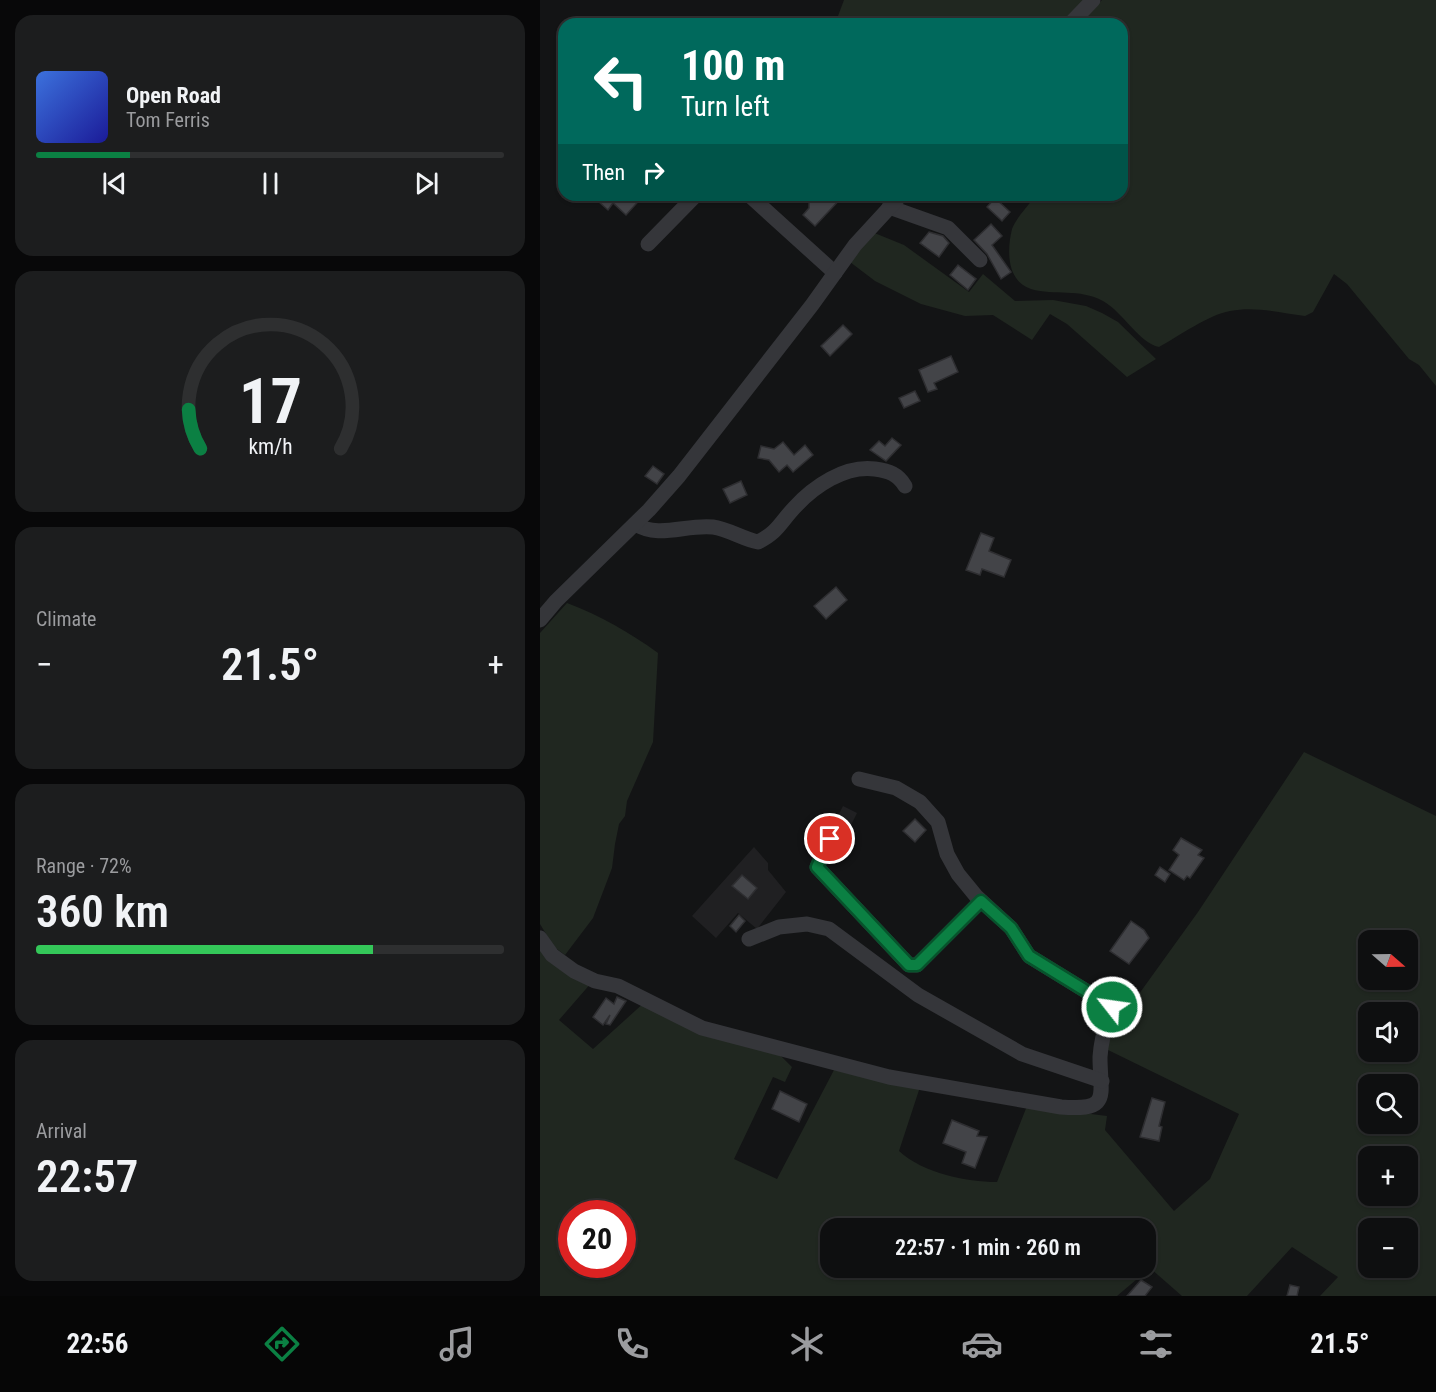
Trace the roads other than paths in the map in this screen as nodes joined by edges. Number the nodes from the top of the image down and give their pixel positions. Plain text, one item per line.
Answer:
1 (1093, 0) edge
2 (1076, 18) edge
3 (690, 201) edge
4 (756, 201) edge
5 (895, 201) edge
6 (889, 207) junction
7 (648, 244) dead end
8 (980, 260) dead end
9 (835, 273) junction
10 (905, 486) dead end
11 (635, 524) junction
12 (540, 620) edge
13 (859, 779) dead end
14 (830, 839) dead end
15 (981, 901) junction
16 (540, 938) edge
17 (749, 939) dead end
18 (1102, 1081) junction

1 - 2 street
3 - 7 street
4 - 9 street
5 - 6 street
6 - 8 street
6 - 9 street
9 - 11 street
10 - 11 street
11 - 12 street
13 - 15 street
14 - 15 street
15 - 18 street
16 - 18 street
17 - 18 street

